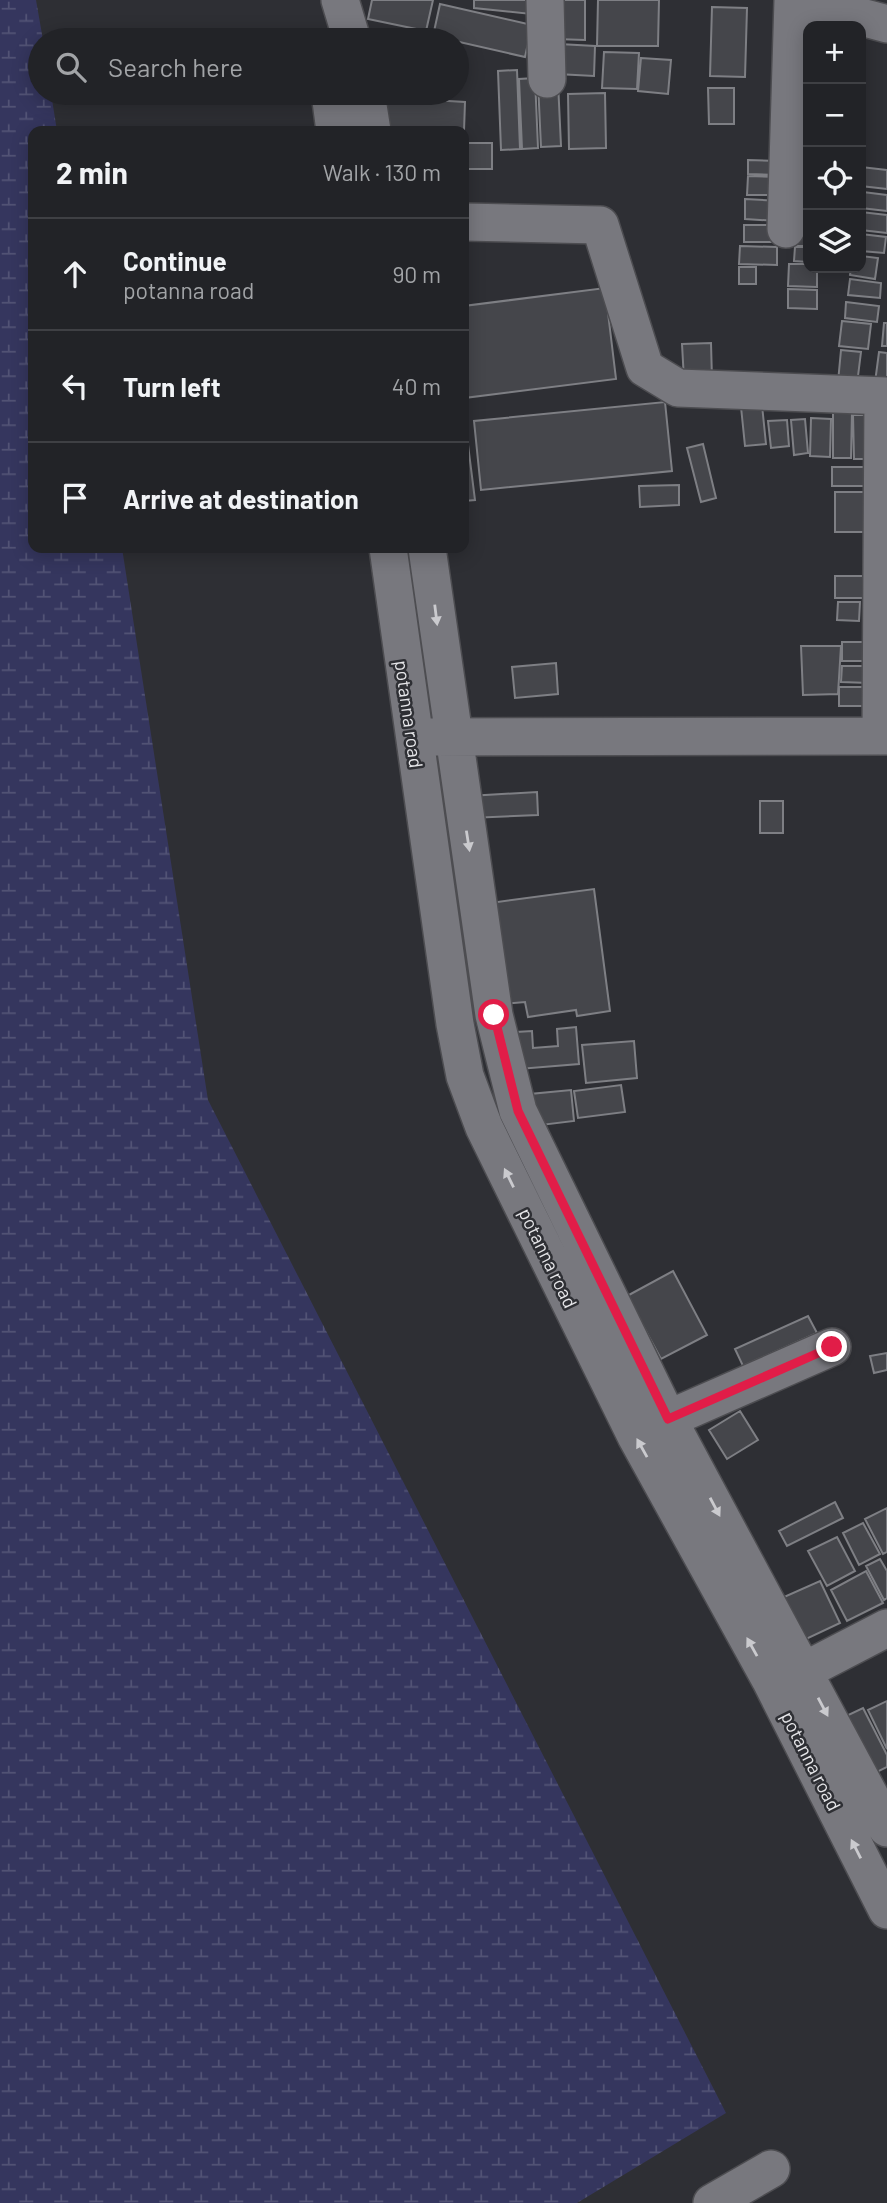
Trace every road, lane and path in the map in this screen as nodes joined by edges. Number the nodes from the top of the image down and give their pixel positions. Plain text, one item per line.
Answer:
1 (545, 0) edge
2 (796, 0) edge
3 (340, 2) edge
4 (887, 24) edge
5 (336, 28) edge
6 (348, 28) edge
7 (547, 79) dead end
8 (332, 105) edge
9 (368, 105) edge
10 (334, 126) edge
11 (371, 126) edge
12 (469, 222) edge
13 (786, 229) dead end
14 (885, 396) edge
15 (389, 553) edge
16 (428, 553) edge
17 (884, 735) edge
18 (412, 737) junction
19 (452, 737) junction
20 (832, 1347) dead end
21 (668, 1419) junction
22 (887, 1628) edge
23 (804, 1671) junction
24 (876, 1781) edge
25 (887, 1828) edge
26 (887, 1910) edge
27 (771, 2169) dead end
28 (712, 2203) edge

1 - 7 street
2 - 4 street
2 - 13 street
3 - 5 street
3 - 6 street
8 - 10 street
9 - 11 street
12 - 14 street
14 - 17 street
15 - 18 street, potanna road
16 -> 19 street, potanna road
17 - 19 street
18 - 19 street
26 -> 18 street, potanna road
19 -> 21 street, potanna road
20 - 21 street
21 -> 23 street, potanna road
22 - 23 street
23 -> 24 street, potanna road
24 - 25 street, potanna road
27 - 28 street

